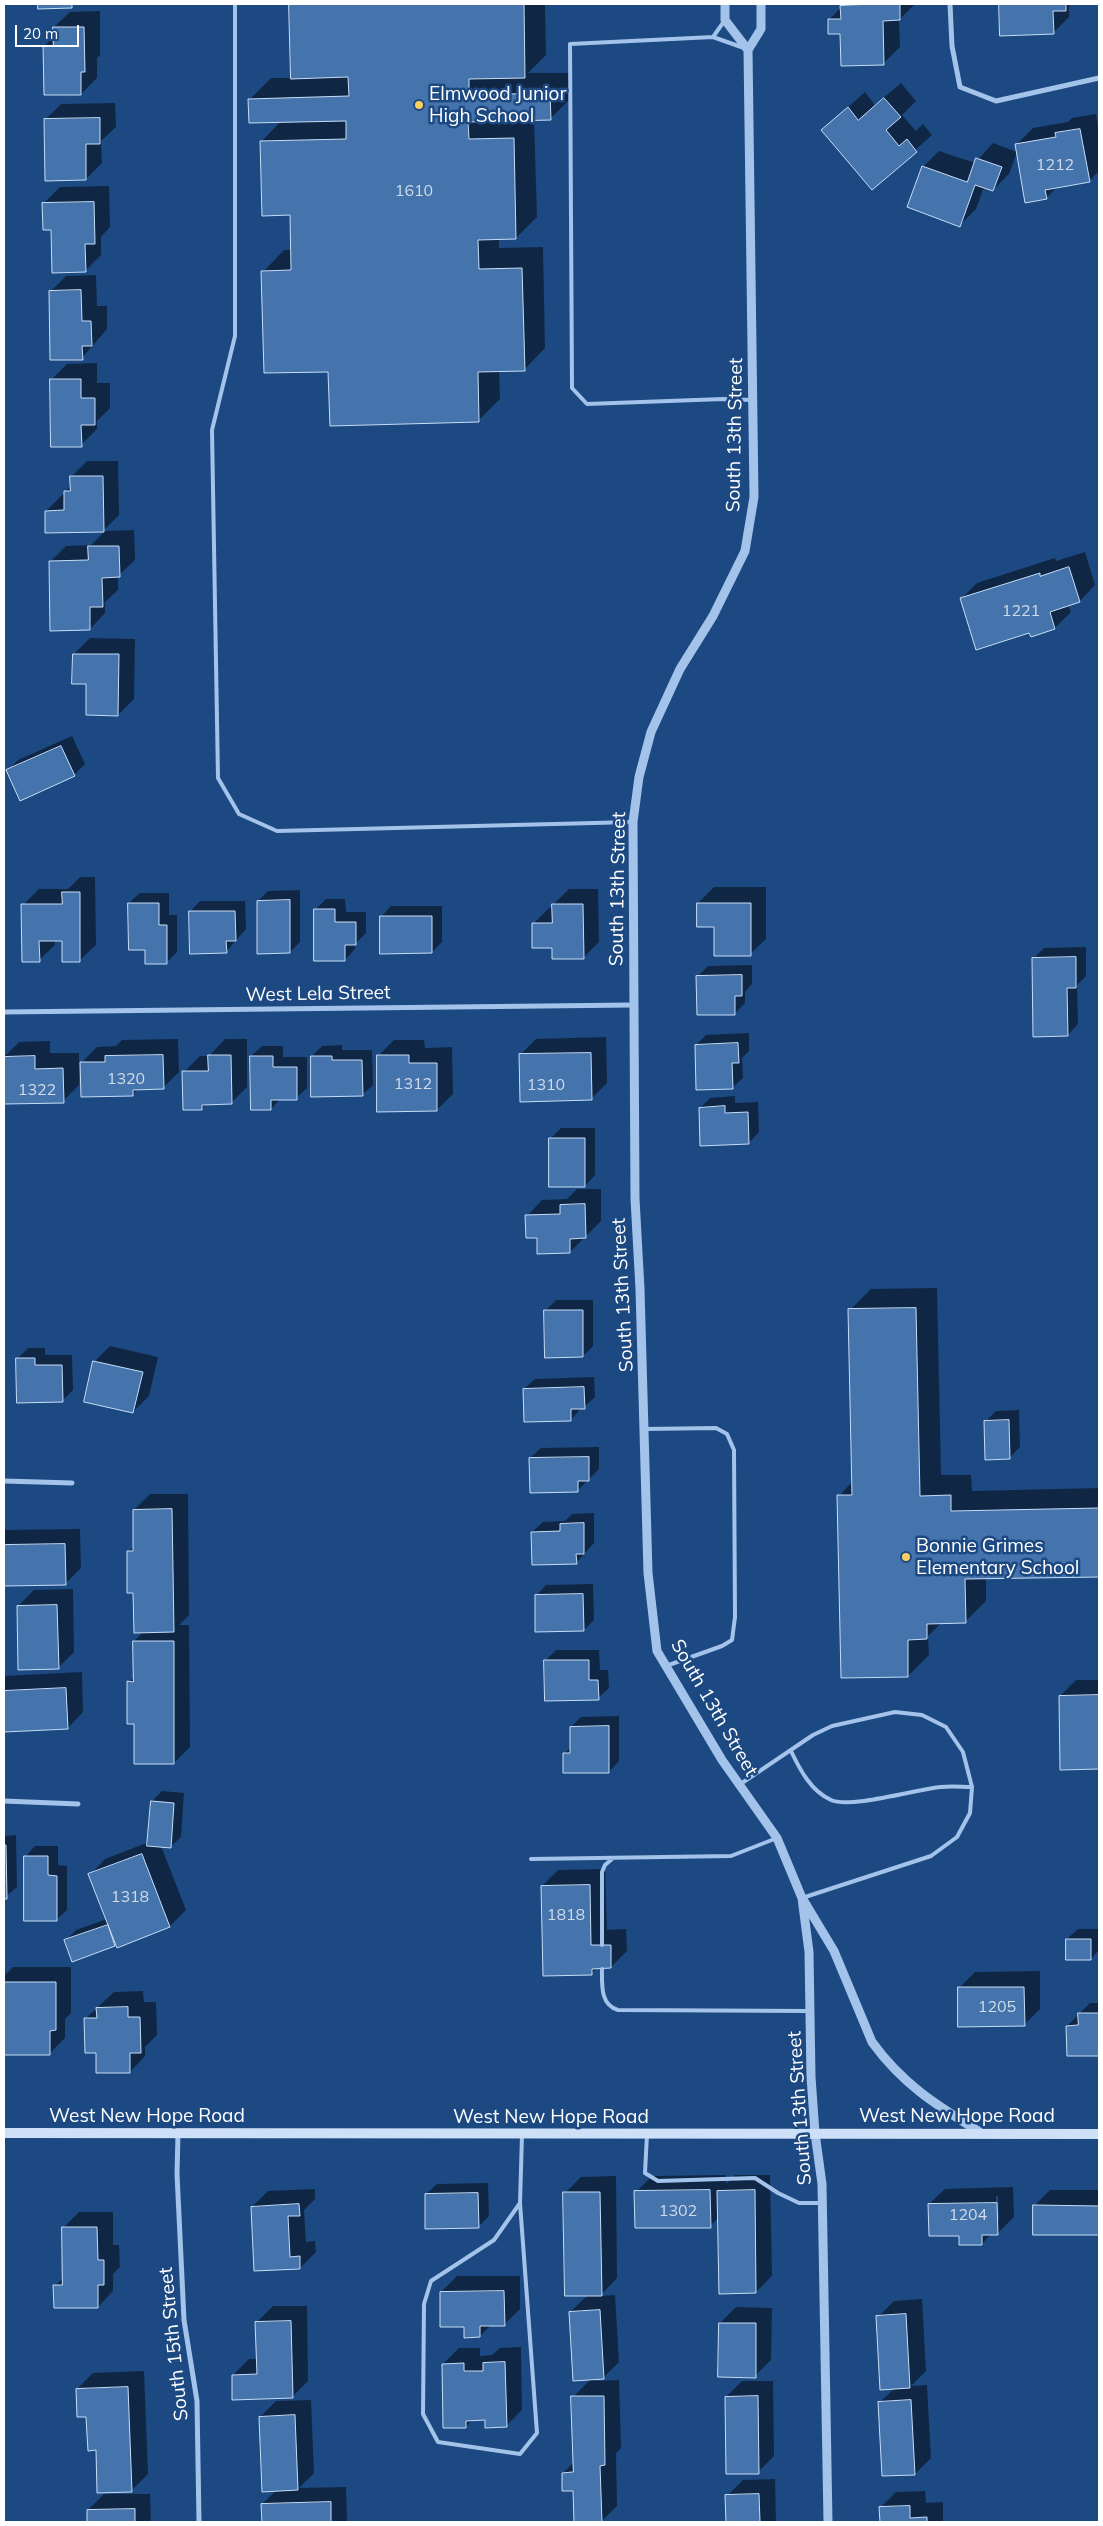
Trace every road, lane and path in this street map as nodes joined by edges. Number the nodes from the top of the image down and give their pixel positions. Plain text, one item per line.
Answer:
1 (235, 4) edge
2 (725, 4) edge
3 (760, 4) edge
4 (950, 4) edge
5 (725, 20) junction
6 (713, 37) junction
7 (748, 50) junction
8 (1099, 78) edge
9 (753, 400) junction
10 (633, 822) junction
11 (632, 1005) junction
12 (4, 1012) edge
13 (644, 1429) junction
14 (4, 1481) edge
15 (72, 1483) dead end
16 (666, 1666) junction
17 (791, 1751) junction
18 (739, 1785) junction
19 (972, 1788) junction
20 (4, 1800) edge
21 (78, 1804) dead end
22 (777, 1838) junction
23 (615, 1858) junction
24 (531, 1859) dead end
25 (802, 1898) junction
26 (602, 1945) dead end
27 (602, 1969) dead end
28 (811, 2011) junction
29 (178, 2132) junction
30 (4, 2133) edge
31 (815, 2133) junction
32 (647, 2134) junction
33 (983, 2134) junction
34 (1099, 2134) edge
35 (522, 2135) junction
36 (520, 2203) junction
37 (823, 2203) junction
38 (199, 2522) edge
39 (828, 2522) edge

1 - 10 lane
2 - 5 street
3 - 7 street
4 - 8 street
5 - 6 lane
5 - 7 street
6 - 7 lane
6 - 9 lane
7 - 9 street, South 13th Street
9 - 10 street, South 13th Street
10 - 11 street, South 13th Street
11 - 12 street, West Lela Street
11 - 13 street, South 13th Street
13 - 16 street, South 13th Street
13 - 16 lane
14 - 15 street
16 - 18 street, South 13th Street
17 - 18 lane
17 - 19 lane
17 - 19 lane
18 - 22 street, South 13th Street
19 - 25 lane
20 - 21 street
22 - 23 lane
22 - 25 street, South 13th Street
23 - 24 lane
23 - 26 lane
25 - 28 street, South 13th Street
25 - 33 street
27 - 28 lane
28 - 31 street, South 13th Street
29 - 30 main road, West New Hope Road
29 - 35 main road, West New Hope Road
29 - 38 street, South 15th Street
31 - 32 main road, West New Hope Road
31 - 33 main road, West New Hope Road
31 - 37 street, South 13th Street
32 - 35 main road, West New Hope Road
32 - 37 lane
33 - 34 main road, West New Hope Road
35 - 36 lane
36 - 36 lane
37 - 39 street, South 13th Street

